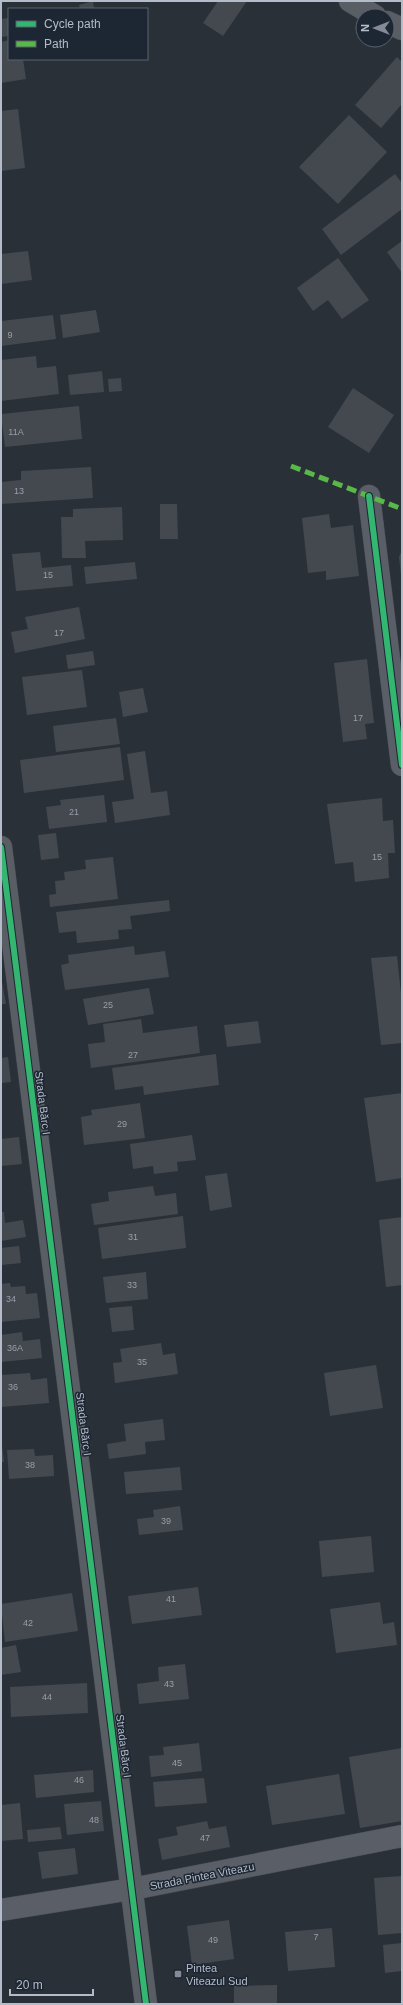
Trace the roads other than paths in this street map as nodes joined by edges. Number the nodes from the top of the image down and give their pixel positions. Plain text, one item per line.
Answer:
1 (350, 1) edge
2 (366, 8) edge
3 (369, 496) dead end
4 (402, 765) edge
5 (1, 847) edge
6 (402, 1836) edge
7 (132, 1889) junction
8 (1, 1910) edge
9 (146, 2004) edge

1 - 2 street
3 - 4 street
5 - 7 street, Strada Bărc I
6 - 7 street, Strada Pintea Viteazu
7 - 8 street, Strada Pintea Viteazu
7 - 9 street, Strada Bărc I

